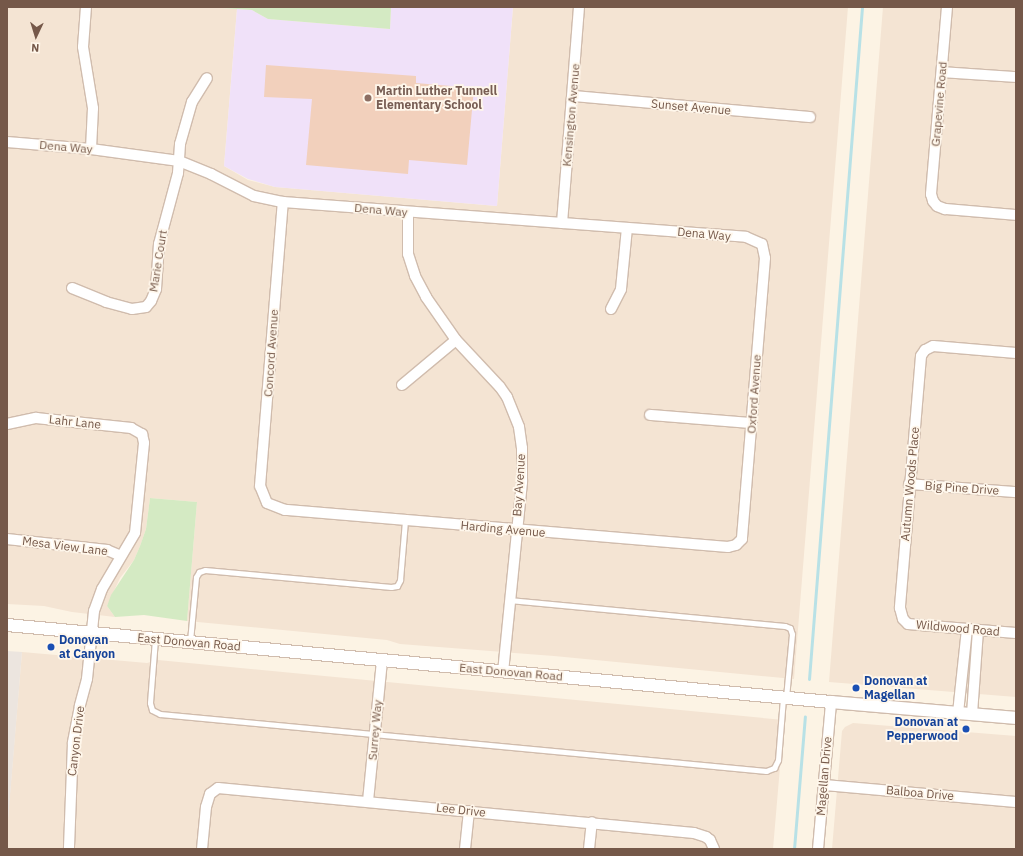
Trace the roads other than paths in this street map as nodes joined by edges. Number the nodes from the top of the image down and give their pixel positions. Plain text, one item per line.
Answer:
1 (86, 7) edge
2 (579, 7) edge
3 (947, 7) edge
4 (942, 72) junction
5 (1016, 77) edge
6 (207, 78) dead end
7 (573, 96) junction
8 (810, 117) dead end
9 (7, 142) edge
10 (91, 149) junction
11 (178, 162) junction
12 (283, 202) junction
13 (408, 212) junction
14 (1016, 215) edge
15 (562, 223) junction
16 (627, 228) junction
17 (762, 244) joint
18 (72, 288) dead end
19 (610, 309) dead end
20 (456, 340) junction
21 (1016, 353) edge
22 (402, 386) dead end
23 (650, 415) dead end
24 (752, 423) junction
25 (7, 424) edge
26 (142, 434) joint
27 (909, 484) junction
28 (1016, 492) edge
29 (267, 503) joint
30 (405, 520) junction
31 (516, 530) junction
32 (7, 539) edge
33 (739, 542) joint
34 (121, 556) junction
35 (509, 600) junction
36 (902, 619) joint
37 (7, 625) edge
38 (966, 629) junction
39 (978, 630) junction
40 (92, 633) junction
41 (1016, 633) edge
42 (155, 639) junction
43 (190, 642) junction
44 (382, 660) junction
45 (503, 672) junction
46 (784, 698) junction
47 (831, 702) junction
48 (958, 713) junction
49 (972, 714) junction
50 (1016, 718) edge
51 (375, 734) junction
52 (824, 785) junction
53 (368, 801) junction
54 (1016, 802) edge
55 (469, 811) junction
56 (592, 822) junction
57 (712, 844) edge
58 (69, 849) edge
59 (202, 849) edge
60 (465, 849) edge
61 (589, 849) edge
62 (818, 849) edge

1 - 10 street
2 - 7 street, Kensington Avenue
3 - 4 street, Grapevine Road
4 - 5 street
4 - 14 street, Grapevine Road
6 - 11 street
7 - 8 street, Sunset Avenue
7 - 15 street, Kensington Avenue
9 - 10 street, Dena Way
10 - 11 street, Dena Way
11 - 12 street, Dena Way
11 - 18 street, Marie Court
12 - 13 street, Dena Way
12 - 29 street, Concord Avenue
13 - 15 street, Dena Way
13 - 20 street, Bay Avenue
15 - 16 street, Dena Way
16 - 17 street, Dena Way
16 - 19 street
17 - 24 street, Oxford Avenue
20 - 22 street
20 - 31 street, Bay Avenue
21 - 27 street, Autumn Woods Place
23 - 24 street
24 - 33 street, Oxford Avenue
25 - 26 street, Lahr Lane
26 - 34 street, Canyon Drive
27 - 28 street, Big Pine Drive
27 - 36 street, Autumn Woods Place
29 - 30 street, Harding Avenue
30 - 31 street, Harding Avenue
30 - 43 lane
31 - 33 street, Harding Avenue
31 - 35 street, Bay Avenue
32 - 34 street, Mesa View Lane
34 - 40 street, Canyon Drive
35 - 45 street, Bay Avenue
35 - 46 lane
36 - 38 street, Wildwood Road
37 - 40 street, East Donovan Road
38 - 39 street, Wildwood Road
38 - 48 street
39 - 41 street, Wildwood Road
39 - 49 street
40 - 42 street, East Donovan Road
40 - 58 street, Canyon Drive
42 - 43 street, East Donovan Road
42 - 51 lane
43 - 44 street, East Donovan Road
44 - 45 street, East Donovan Road
44 - 51 street, Surrey Way
45 - 46 street, East Donovan Road
46 - 47 street, East Donovan Road
46 - 51 lane
47 - 48 street, East Donovan Road
47 - 52 street, Magellan Drive
48 - 49 street, East Donovan Road
49 - 50 street, East Donovan Road
51 - 53 street, Surrey Way
52 - 54 street, Balboa Drive
52 - 62 street, Magellan Drive
53 - 55 street, Lee Drive
53 - 59 street, Lee Drive
55 - 56 street, Lee Drive
55 - 60 street
56 - 57 street, Lee Drive
56 - 61 street

